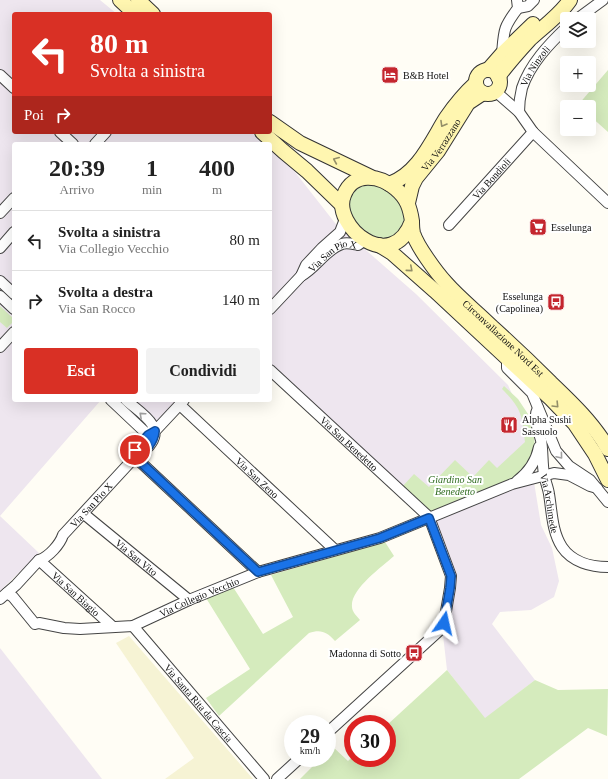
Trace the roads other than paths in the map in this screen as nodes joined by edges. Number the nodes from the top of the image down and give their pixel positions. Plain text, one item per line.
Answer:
1 (120, 0) edge
2 (138, 0) edge
3 (534, 0) edge
4 (561, 0) edge
5 (570, 0) edge
6 (603, 0) edge
7 (516, 8) edge
8 (133, 12) edge
9 (151, 12) edge
10 (587, 12) edge
11 (525, 31) junction
12 (560, 34) edge
13 (502, 54) junction
14 (493, 74) junction
15 (0, 75) edge
16 (12, 86) edge
17 (485, 89) junction
18 (519, 112) junction
19 (272, 123) edge
20 (533, 132) junction
21 (104, 134) edge
22 (264, 134) edge
23 (97, 142) edge
24 (371, 177) junction
25 (389, 184) junction
26 (12, 200) edge
27 (408, 203) junction
28 (608, 203) edge
29 (341, 204) junction
30 (0, 213) edge
31 (345, 219) junction
32 (412, 220) junction
33 (449, 225) dead end
34 (12, 234) edge
35 (365, 240) junction
36 (379, 245) junction
37 (0, 248) edge
38 (301, 276) junction
39 (0, 281) edge
40 (12, 292) edge
41 (0, 296) edge
42 (12, 307) edge
43 (272, 307) edge
44 (12, 334) edge
45 (0, 347) edge
46 (507, 358) junction
47 (272, 372) edge
48 (113, 402) edge
49 (128, 402) edge
50 (182, 402) edge
51 (538, 408) junction
52 (155, 431) junction
53 (541, 440) junction
54 (608, 449) edge
55 (135, 457) junction
56 (544, 476) junction
57 (512, 484) junction
58 (603, 484) edge
59 (608, 502) edge
60 (84, 514) junction
61 (429, 518) junction
62 (335, 550) junction
63 (40, 560) junction
64 (608, 567) edge
65 (258, 572) junction
66 (3, 596) edge
67 (189, 600) junction
68 (133, 626) junction
69 (113, 627) junction
70 (336, 725) edge
71 (290, 767) edge
72 (264, 779) edge
73 (277, 779) edge

1 - 8 main road
2 - 9 main road
3 - 7 street
4 - 11 main road, Via Verrazzano
5 - 14 main road, Via Verrazzano
6 - 10 street
7 - 11 street
7 - 13 street
11 - 13 main road, Via Verrazzano
12 - 18 street, Via Ninzoli
13 - 14 main road, Via Verrazzano
14 - 17 main road, Via Verrazzano
14 - 17 main road, Via Verrazzano
15 - 16 street
17 - 18 street
17 -> 25 main road, Via Verrazzano
17 - 27 main road, Via Verrazzano
18 - 20 street
24 -> 19 main road, Circonvallazione Nord Est
20 - 28 street
20 - 33 street, Via Bondioli
21 - 23 street
22 - 29 main road
24 - 25 main road, Circonvallazione Nord Est
24 - 29 main road
25 - 27 main road, Circonvallazione Nord Est
26 - 30 street
27 - 32 main road, Circonvallazione Nord Est
29 - 31 main road, Circonvallazione Nord Est
31 - 35 main road, Circonvallazione Nord Est
31 - 38 street, Via San Pio X
32 - 36 main road
32 - 54 main road, Circonvallazione Nord Est
34 - 37 street
35 - 36 main road, Circonvallazione Nord Est
35 - 38 street, Via San Pio X
36 -> 46 main road, Circonvallazione Nord Est
38 - 43 street, Via San Pio X
39 - 40 street
41 - 42 street
44 - 45 street
46 - 51 street, Circonvallazione Nord Est
46 -> 58 main road, Circonvallazione Nord Est
47 - 61 street, Via San Benedetto
48 - 52 street
52 -> 49 street
50 - 52 street, Via San Pio X
50 - 62 street, Via San Zeno
51 - 53 street, Via Archimede
51 -> 58 street, Circonvallazione Nord Est
52 - 55 street, Via San Pio X
53 - 56 street, Via Archimede
53 - 57 street, Via Collegio Vecchio
55 - 60 street, Via San Pio X
55 - 65 street
56 - 57 street, Via Collegio Vecchio
56 - 58 street, Via Collegio Vecchio
56 - 64 street, Via Archimede
57 - 61 street, Via Collegio Vecchio
58 - 59 street, Via Collegio Vecchio
60 - 63 street, Via San Pio X
60 - 67 street, Via San Vito
61 - 62 street, Via Collegio Vecchio
61 - 70 street
62 - 65 street, Via Collegio Vecchio
63 - 66 street, Via San Pio X
63 - 69 street, Via San Biagio
65 - 67 street, Via Collegio Vecchio
66 - 69 street, Via Collegio Vecchio
67 - 68 street, Via Collegio Vecchio
68 - 69 street, Via Collegio Vecchio
68 - 72 street, Via Santa Rita da Cascia
71 - 73 street

